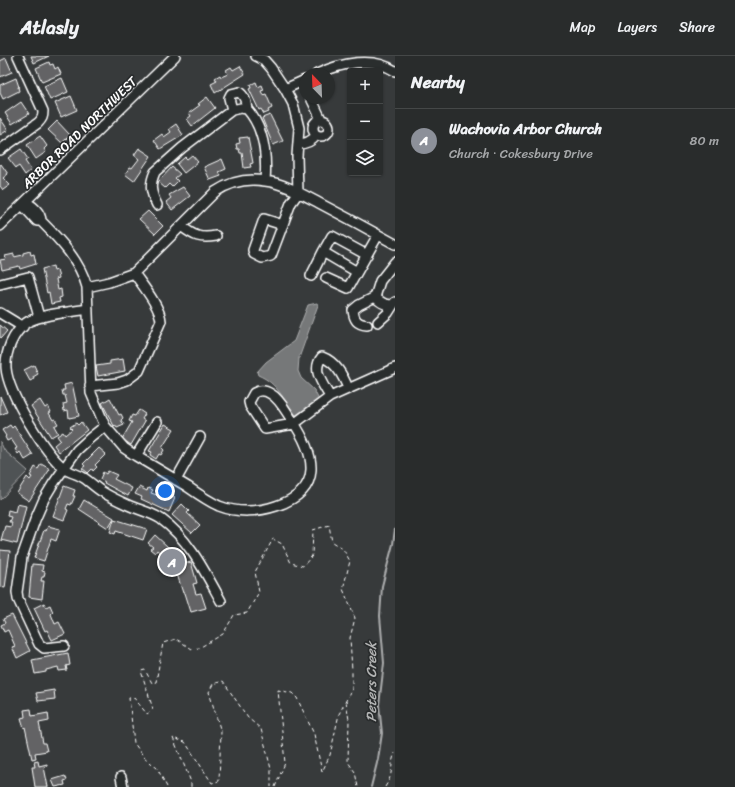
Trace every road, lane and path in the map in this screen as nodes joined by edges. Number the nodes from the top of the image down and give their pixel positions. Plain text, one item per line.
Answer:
1 (18, 56) edge
2 (175, 56) edge
3 (263, 57) edge
4 (333, 68) edge
5 (395, 71) edge
6 (299, 83) edge
7 (285, 89) junction
8 (314, 104) edge
9 (247, 109) junction
10 (232, 110) junction
11 (298, 144) junction
12 (0, 150) edge
13 (298, 171) junction
14 (265, 181) junction
15 (298, 193) junction
16 (25, 203) junction
17 (320, 204) junction
18 (158, 205) dead end
19 (283, 225) dead end
20 (0, 226) edge
21 (181, 226) junction
22 (378, 235) junction
23 (216, 236) dead end
24 (395, 244) edge
25 (323, 252) junction
26 (367, 255) junction
27 (395, 262) edge
28 (134, 272) junction
29 (357, 272) junction
30 (311, 276) dead end
31 (326, 278) dead end
32 (0, 284) edge
33 (87, 288) junction
34 (375, 297) junction
35 (395, 303) edge
36 (88, 309) junction
37 (0, 313) edge
38 (39, 317) junction
39 (378, 322) dead end
40 (367, 325) dead end
41 (23, 326) junction
42 (395, 368) edge
43 (90, 386) junction
44 (348, 388) junction
45 (330, 397) junction
46 (157, 422) dead end
47 (294, 424) junction
48 (105, 426) junction
49 (200, 437) dead end
50 (136, 456) junction
51 (65, 468) junction
52 (176, 480) junction
53 (221, 601) dead end
54 (64, 646) dead end
55 (346, 701) junction
56 (395, 753) edge
57 (121, 777) dead end
58 (123, 787) edge
59 (167, 787) edge
60 (191, 787) edge
61 (271, 787) edge
62 (275, 787) edge
63 (358, 787) edge
64 (385, 787) edge

1 - 12 street
2 - 16 street, ARBOR ROAD NORTHWEST
3 - 7 street
4 - 5 street
6 - 7 street
7 - 11 street
8 - 11 street
9 - 10 street
9 - 10 street
9 - 14 street
10 - 18 street
11 - 13 street
13 - 15 street
13 - 17 street
14 - 15 street
14 - 21 street
15 - 17 street
15 - 19 street
16 - 20 street, ARBOR ROAD NORTHWEST
16 - 33 street
17 - 22 street
21 - 23 street
21 - 28 street
22 - 24 street
22 - 26 street
25 - 26 street
25 - 29 street
25 - 30 street
26 - 29 street
27 - 34 street
28 - 33 street
28 - 43 street
29 - 31 street
32 - 38 street
33 - 36 street
34 - 35 street
34 - 40 street
35 - 39 street
36 - 38 street
36 - 43 street
37 - 41 street
38 - 41 street
41 - 51 street
42 - 44 street
43 - 48 street
44 - 45 street
44 - 45 street
45 - 47 street
46 - 50 street
47 - 47 street
47 - 52 street
48 - 50 street
48 - 51 street
49 - 52 street
50 - 52 street
51 - 53 street
51 - 54 street
55 - 59 path
55 - 62 path
55 - 63 path
56 - 64 path
57 - 58 street
60 - 61 path

